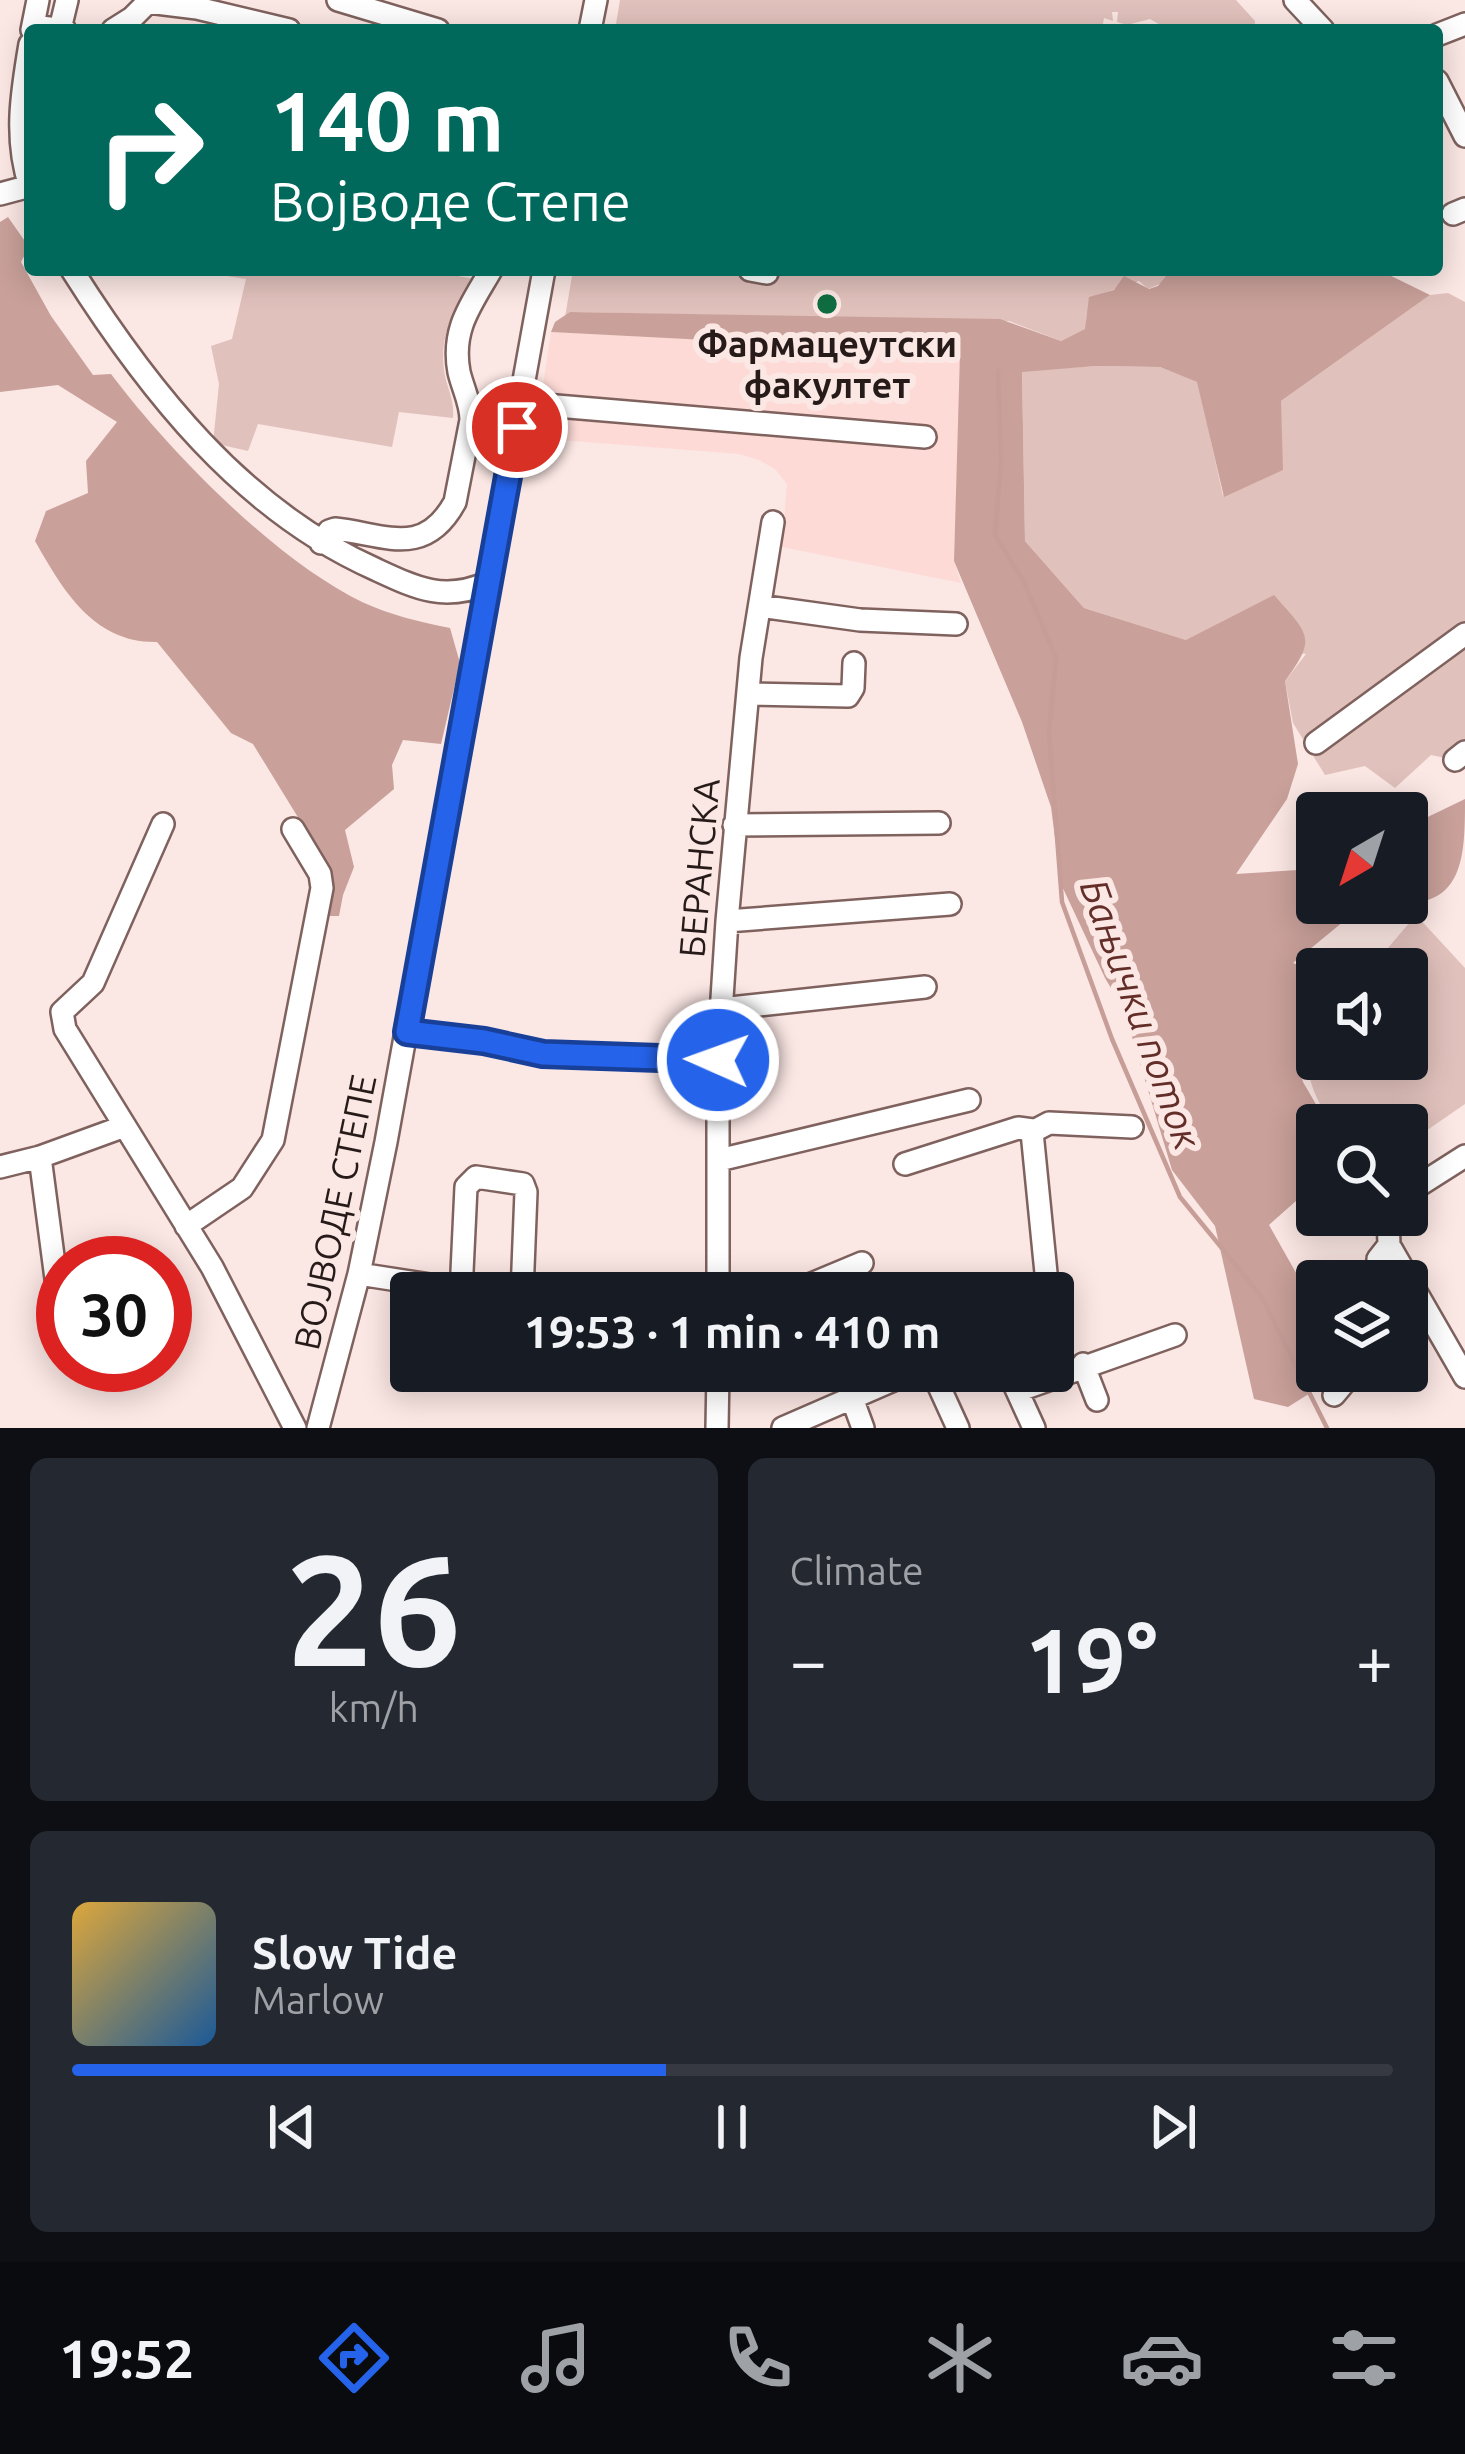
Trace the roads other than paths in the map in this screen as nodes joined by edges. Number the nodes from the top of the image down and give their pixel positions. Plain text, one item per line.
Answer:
1 (327, 0) edge
2 (338, 0) edge
3 (1294, 0) edge
4 (142, 1) edge
5 (119, 24) edge
6 (264, 24) edge
7 (383, 24) edge
8 (418, 24) edge
9 (1317, 24) edge
10 (1443, 73) edge
11 (24, 76) edge
12 (1443, 93) edge
13 (18, 109) edge
14 (1465, 116) edge
15 (1465, 136) edge
16 (24, 158) edge
17 (76, 276) edge
18 (487, 276) edge
19 (543, 276) edge
20 (521, 403) junction
21 (925, 437) dead end
22 (773, 521) dead end
23 (321, 543) junction
24 (487, 583) junction
25 (446, 596) junction
26 (760, 606) junction
27 (956, 624) dead end
28 (480, 626) junction
29 (1465, 634) edge
30 (854, 663) dead end
31 (748, 694) junction
32 (1316, 743) dead end
33 (163, 824) dead end
34 (939, 824) dead end
35 (734, 825) junction
36 (293, 829) dead end
37 (950, 904) dead end
38 (727, 921) junction
39 (926, 987) dead end
40 (721, 1009) junction
41 (407, 1032) junction
42 (718, 1060) junction
43 (969, 1100) dead end
44 (125, 1126) junction
45 (1132, 1127) dead end
46 (1032, 1131) junction
47 (1465, 1156) edge
48 (40, 1157) junction
49 (719, 1160) junction
50 (905, 1164) dead end
51 (0, 1167) edge
52 (1428, 1180) edge
53 (186, 1226) junction
54 (50, 1236) edge
55 (1388, 1236) edge
56 (1389, 1245) junction
57 (1378, 1260) edge
58 (862, 1263) dead end
59 (462, 1272) edge
60 (523, 1272) edge
61 (718, 1272) edge
62 (840, 1272) edge
63 (1046, 1272) edge
64 (359, 1274) junction
65 (390, 1279) edge
66 (1175, 1335) dead end
67 (1083, 1364) junction
68 (1074, 1366) edge
69 (1465, 1377) edge
70 (718, 1392) edge
71 (866, 1392) edge
72 (942, 1392) edge
73 (1017, 1392) edge
74 (1336, 1392) edge
75 (1334, 1395) dead end
76 (852, 1398) junction
77 (1097, 1400) dead end
78 (295, 1428) edge
79 (318, 1428) edge
80 (718, 1428) edge
81 (783, 1428) edge
82 (863, 1428) edge
83 (958, 1428) edge
84 (1034, 1428) edge

1 - 7 street
2 - 8 street
3 - 9 street
4 - 5 street
4 - 6 street
10 - 14 street
11 - 13 street
12 - 15 street
13 - 16 street
17 - 23 street
18 - 23 street
19 - 20 street, ВОЈВОДЕ СТЕПЕ
20 - 21 street
20 - 24 street, ВОЈВОДЕ СТЕПЕ
22 - 26 street, БЕРАНСКА
23 - 25 street
24 - 25 street
24 - 28 street, ВОЈВОДЕ СТЕПЕ
25 - 28 street
26 - 27 street
26 - 31 street, БЕРАНСКА
28 - 41 street, ВОЈВОДЕ СТЕПЕ
29 - 32 street
30 - 31 street
31 - 35 street, БЕРАНСКА
33 - 44 street
34 - 35 street
35 - 38 street, БЕРАНСКА
36 - 53 street
37 - 38 street
38 - 40 street, БЕРАНСКА
39 - 40 street
40 - 42 street, БЕРАНСКА
41 - 42 street
41 - 64 street, ВОЈВОДЕ СТЕПЕ
42 - 49 street, БЕРАНСКА
43 - 49 street
44 - 48 street
44 - 53 street
45 - 46 street
46 - 50 street
46 - 63 street
47 - 52 street
48 - 51 street
48 - 54 street
49 - 61 street, БЕРАНСКА
53 - 78 street
55 - 56 street
56 - 57 street
56 - 69 street
58 - 62 street
59 - 60 street
64 - 65 street
64 - 79 street, ВОЈВОДЕ СТЕПЕ
66 - 67 street
67 - 68 street
67 - 77 street
70 - 80 street
71 - 76 street
72 - 83 street
73 - 84 street
74 - 75 street
76 - 81 street
76 - 82 street

